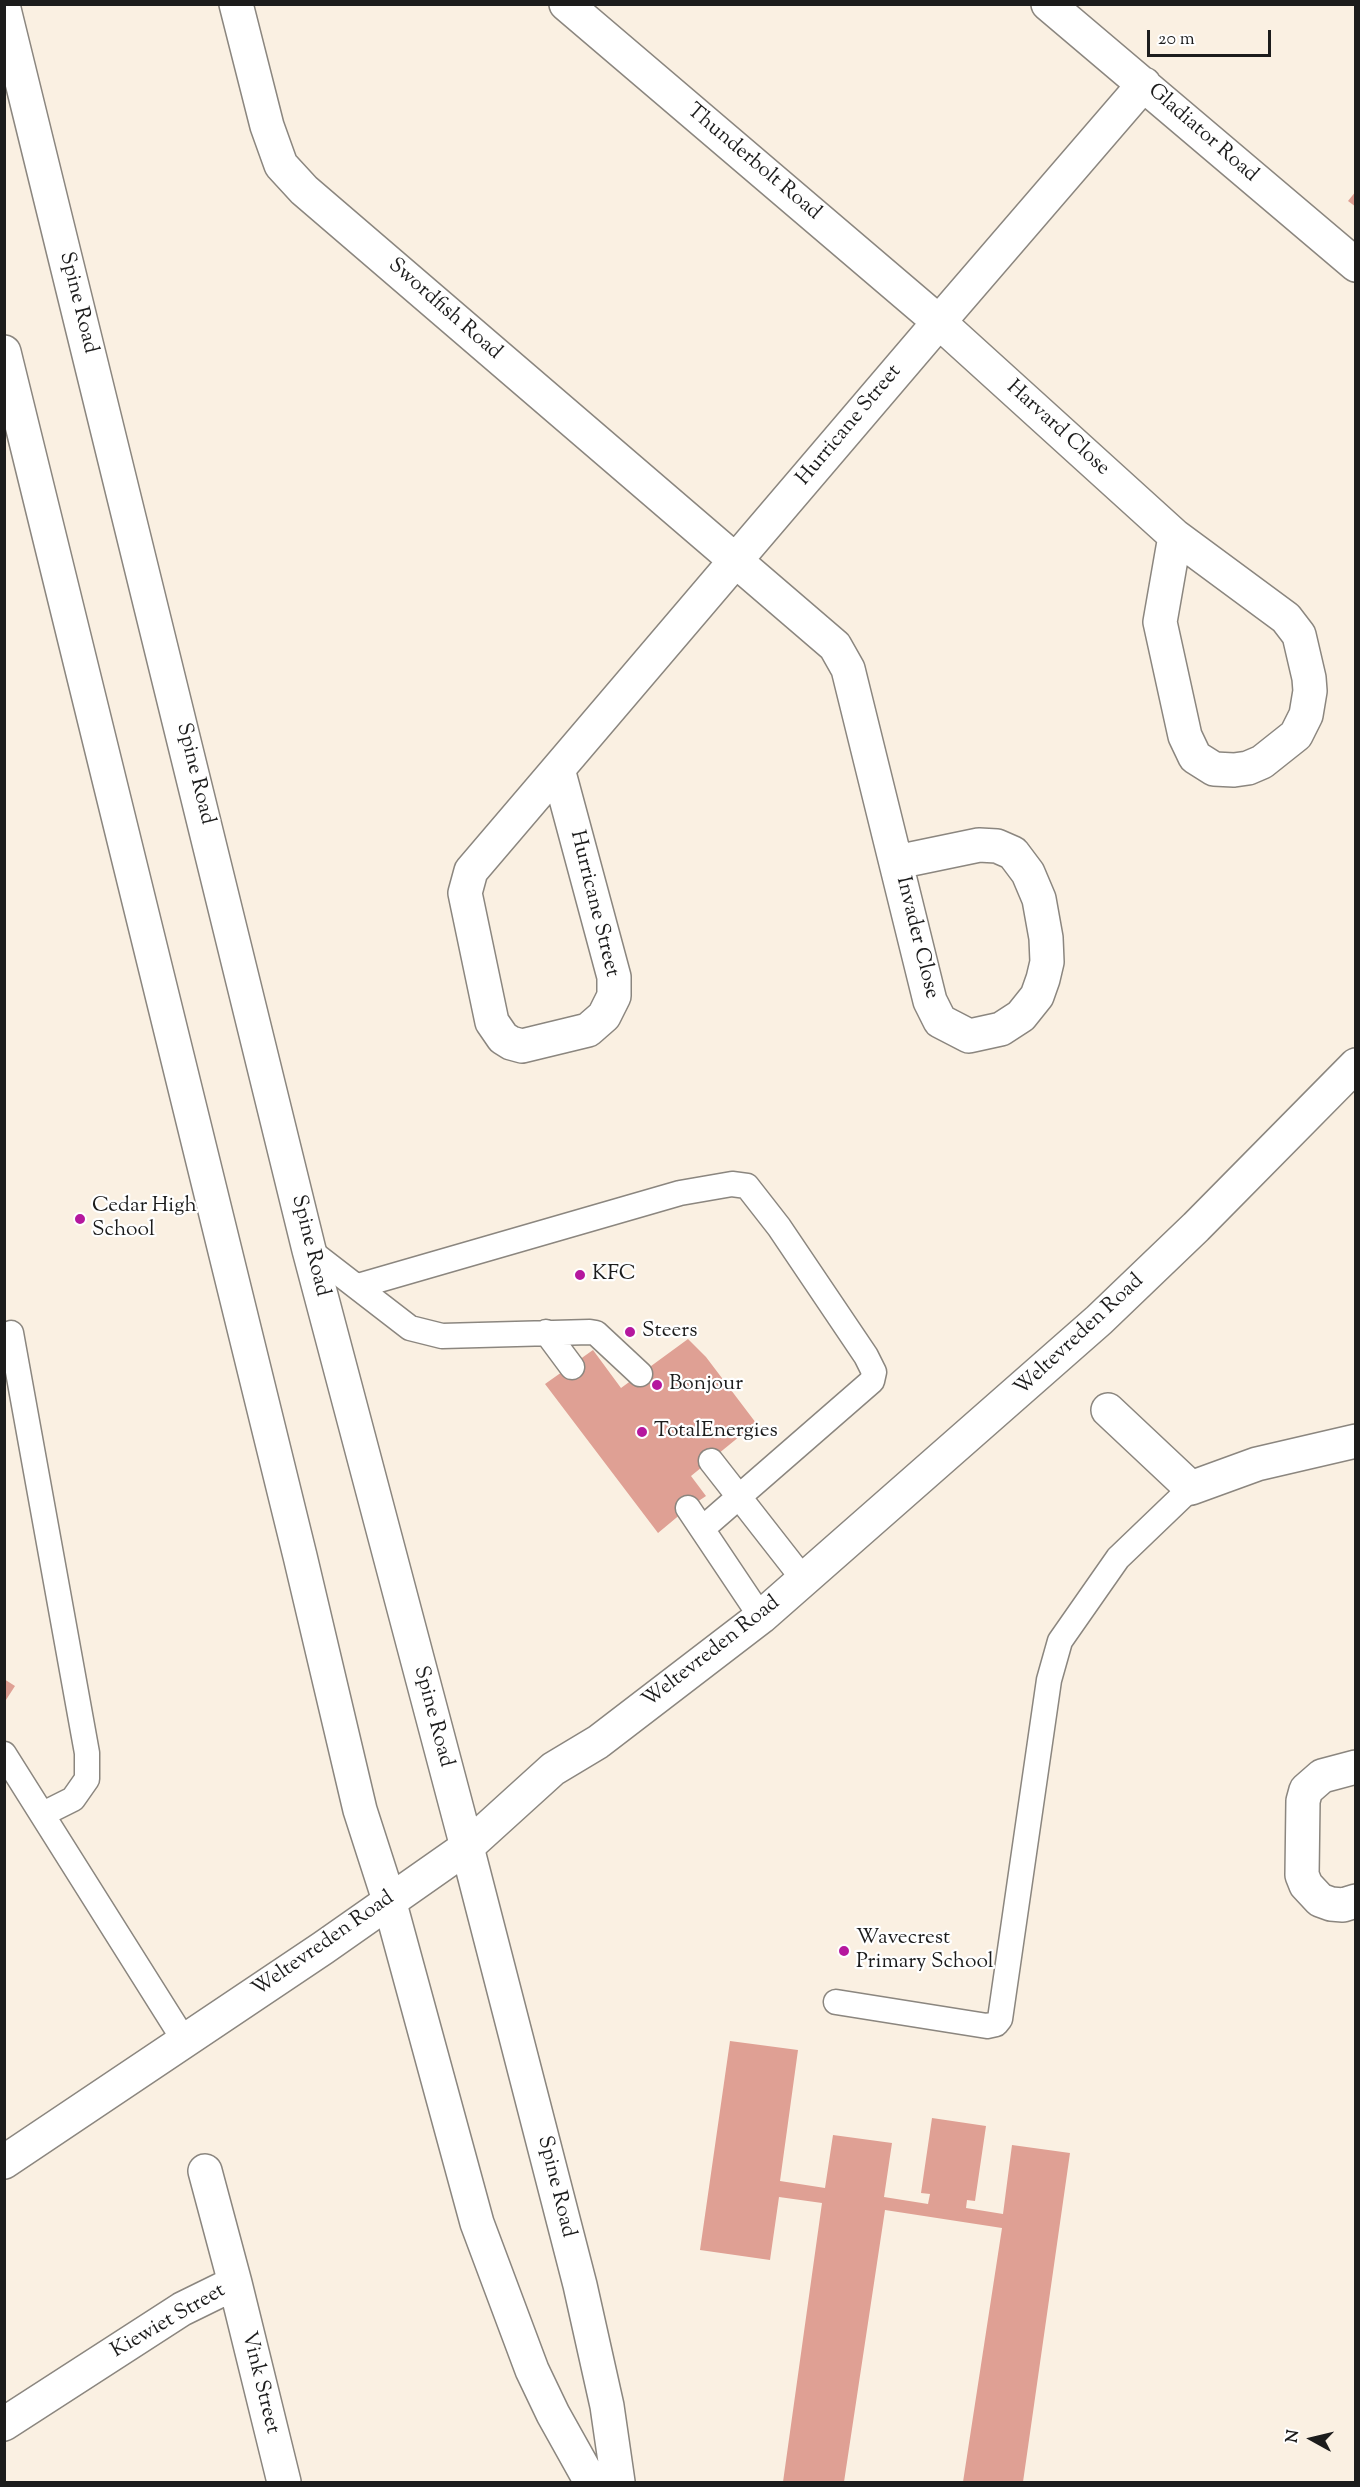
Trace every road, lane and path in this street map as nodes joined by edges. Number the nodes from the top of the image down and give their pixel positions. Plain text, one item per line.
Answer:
1 (236, 4) edge
2 (566, 4) edge
3 (1048, 4) edge
4 (4, 9) edge
5 (1144, 84) junction
6 (1356, 265) edge
7 (939, 322) junction
8 (4, 352) edge
9 (1175, 536) junction
10 (736, 560) junction
11 (558, 770) junction
12 (897, 862) junction
13 (1356, 1065) edge
14 (309, 1250) junction
15 (358, 1286) junction
16 (546, 1332) junction
17 (10, 1333) dead end
18 (572, 1367) dead end
19 (640, 1374) dead end
20 (1107, 1410) dead end
21 (1356, 1441) edge
22 (711, 1461) dead end
23 (1191, 1488) junction
24 (739, 1498) junction
25 (688, 1508) dead end
26 (702, 1529) junction
27 (804, 1580) junction
28 (761, 1617) junction
29 (4, 1754) edge
30 (1356, 1767) edge
31 (43, 1814) junction
32 (467, 1847) junction
33 (389, 1900) junction
34 (1356, 1901) edge
35 (836, 2002) dead end
36 (184, 2040) junction
37 (4, 2162) edge
38 (205, 2171) dead end
39 (235, 2283) junction
40 (4, 2424) edge
41 (284, 2482) edge
42 (591, 2482) edge
43 (618, 2482) edge

1 - 10 main road, Swordfish Road
2 - 7 main road, Thunderbolt Road
3 - 5 main road, Gladiator Road
4 - 14 main road, Spine Road
5 - 6 main road, Gladiator Road
5 - 7 main road, Hurricane Street
7 - 9 main road, Harvard Close
7 - 10 main road, Hurricane Street
8 - 33 main road
9 - 9 main road, Harvard Close
10 - 11 main road, Hurricane Street
10 - 12 main road, Invader Close
11 - 11 main road, Hurricane Street
12 - 12 main road, Invader Close
13 - 27 main road, Weltevreden Road
14 - 15 lane
14 - 32 main road, Spine Road
15 - 16 lane
15 - 24 lane
16 - 18 lane
16 - 19 lane
17 - 31 lane
20 - 23 main road
21 - 23 main road
22 - 24 lane
23 - 35 lane
24 - 26 lane
24 - 27 lane
25 - 26 lane
26 - 28 lane
27 - 28 main road, Weltevreden Road
28 - 32 main road, Weltevreden Road
29 - 31 lane
30 - 34 main road
31 - 36 lane
32 - 33 main road, Weltevreden Road
32 - 43 main road, Spine Road
33 - 36 main road, Weltevreden Road
33 - 42 main road
36 - 37 main road, Weltevreden Road
38 - 39 main road, Kiewiet Street
39 - 40 main road, Kiewiet Street
39 - 41 main road, Vink Street

